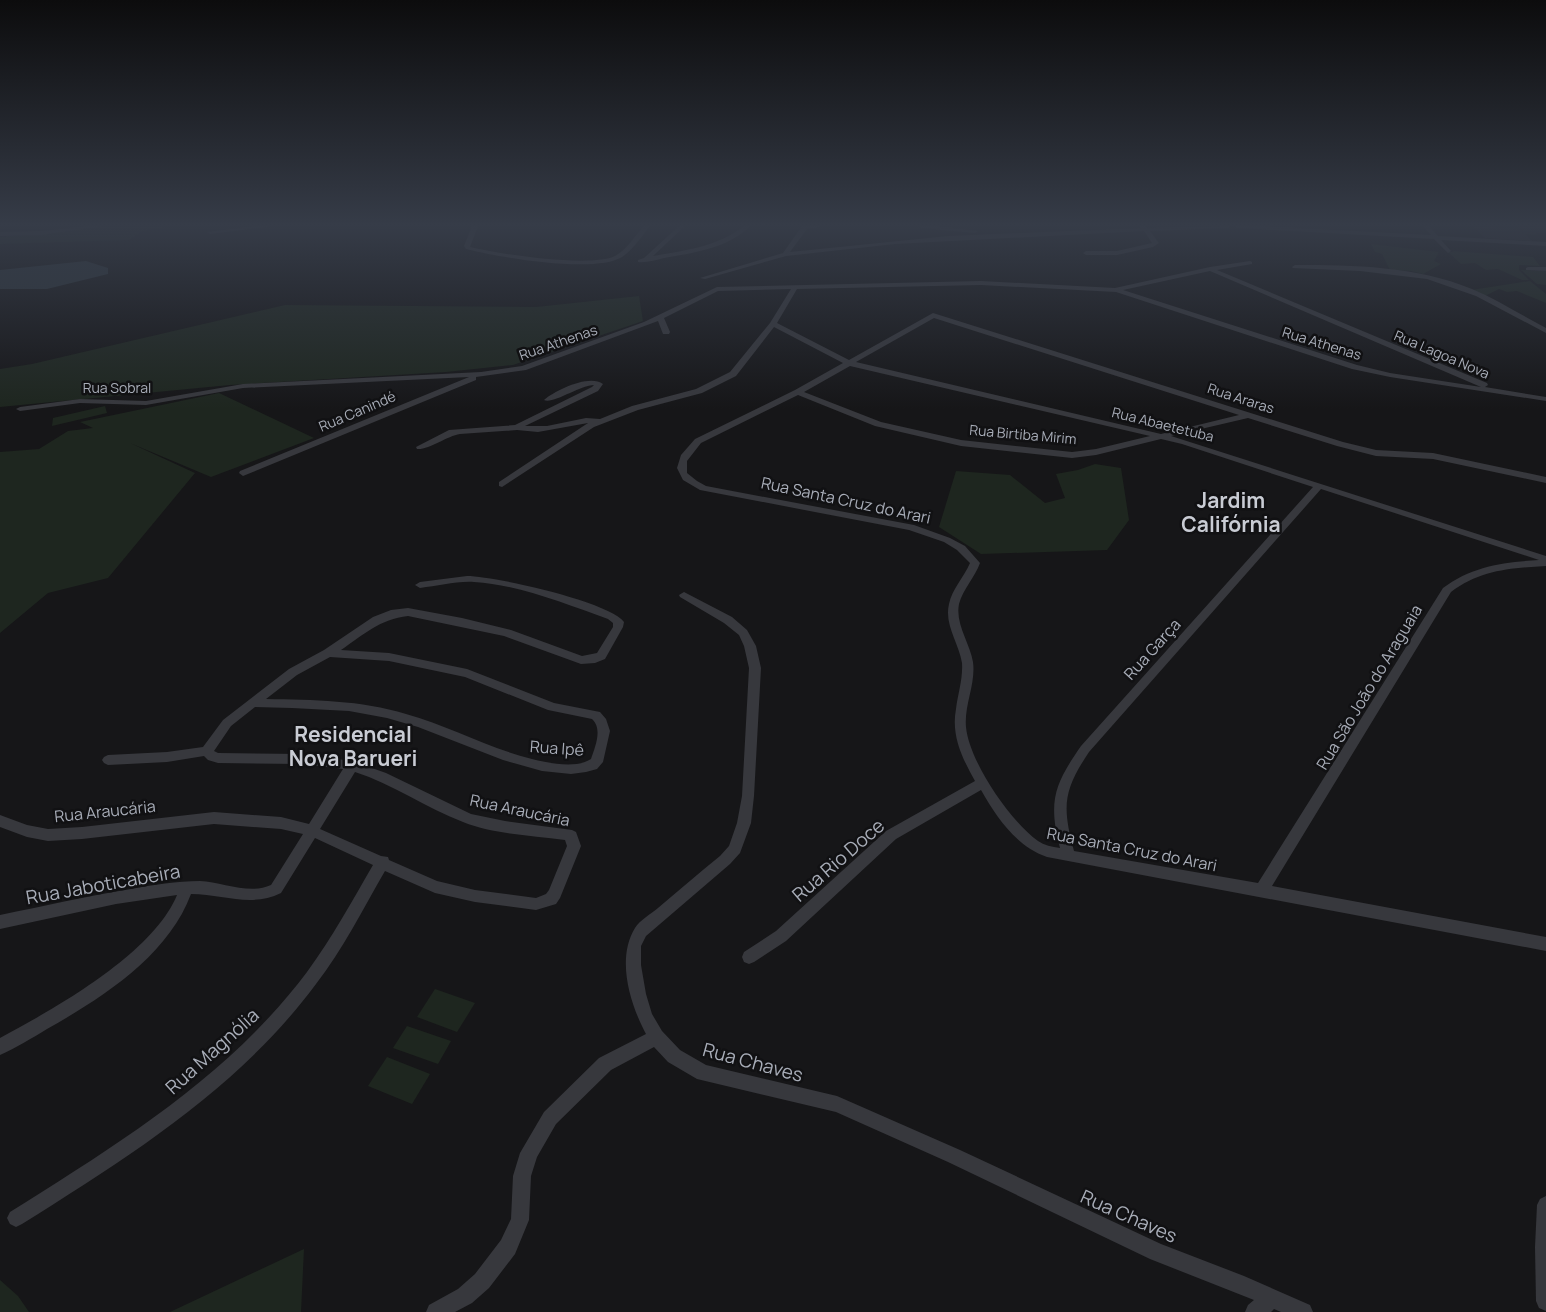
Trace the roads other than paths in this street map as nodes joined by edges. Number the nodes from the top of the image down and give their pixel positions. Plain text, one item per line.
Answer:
1 (764, 287) edge
2 (795, 287) edge
3 (1063, 287) edge
4 (1129, 287) edge
5 (1253, 287) edge
6 (1456, 287) edge
7 (717, 289) joint
8 (1117, 290) junction
9 (934, 315) joint
10 (660, 318) junction
11 (773, 324) junction
12 (1546, 331) edge
13 (666, 332) dead end
14 (849, 363) junction
15 (481, 374) junction
16 (244, 386) joint
17 (1499, 391) junction
18 (798, 392) junction
19 (1546, 399) edge
20 (548, 400) dead end
21 (20, 409) dead end
22 (1250, 415) junction
23 (601, 420) junction
24 (517, 427) junction
25 (1158, 437) junction
26 (420, 447) dead end
27 (243, 473) dead end
28 (1546, 480) edge
29 (502, 484) dead end
30 (1319, 486) junction
31 (1546, 559) edge
32 (1546, 563) edge
33 (420, 585) dead end
34 (684, 595) dead end
35 (328, 653) junction
36 (254, 703) junction
37 (206, 752) junction
38 (108, 760) dead end
39 (352, 766) junction
40 (982, 783) junction
41 (0, 821) edge
42 (312, 831) junction
43 (1068, 856) junction
44 (383, 861) junction
45 (187, 888) junction
46 (1262, 890) junction
47 (0, 922) edge
48 (1546, 944) edge
49 (749, 957) dead end
50 (656, 1037) junction
51 (0, 1047) edge
52 (1546, 1204) edge
53 (16, 1218) dead end
54 (1272, 1298) junction
55 (1546, 1302) edge
56 (436, 1312) edge
57 (1255, 1312) edge
58 (1303, 1312) edge

1 - 7 street, Rua Athenas
2 - 11 street
3 - 8 street, Rua Athenas
4 - 8 street
5 - 17 street, Rua Lagoa Nova
6 - 12 street
7 - 10 street, Rua Athenas
8 - 17 street, Rua Athenas
9 - 14 street, Rua Santa Cruz do Arari
9 - 22 street, Rua Araras
10 - 13 street
10 - 15 street, Rua Athenas
11 - 14 street, Rua Abaetetuba
11 - 23 street
14 - 18 street, Rua Santa Cruz do Arari
14 - 25 street, Rua Abaetetuba
15 - 16 street, Rua Athenas
15 - 27 street, Rua Canindé
16 - 21 street, Rua Sobral
17 - 19 street, Rua Athenas
18 - 25 street, Rua Birtiba Mirim
18 - 40 street, Rua Santa Cruz do Arari
20 - 24 street
22 - 25 street, Rua Birtiba Mirim
22 - 28 street, Rua Araras
23 - 24 street
23 - 29 street
24 - 26 street
25 - 30 street, Rua Abaetetuba
30 - 31 street, Rua Abaetetuba
30 - 43 street, Rua Garça
32 - 46 street, Rua São João do Araguaia
33 - 35 street
34 - 50 street, Rua Chaves
35 - 36 street
35 - 36 street, Rua Ipê
36 - 37 street
37 - 38 street, Rua Araucária
37 - 39 street, Rua Araucária
39 - 42 street, Rua Jaboticabeira
39 - 44 street, Rua Araucária
40 - 43 street, Rua Santa Cruz do Arari
40 - 49 street, Rua Rio Doce
41 - 42 street, Rua Araucária
42 - 44 street, Rua Araucária
42 - 45 street, Rua Jaboticabeira
43 - 46 street, Rua Santa Cruz do Arari
44 - 53 street, Rua Magnólia
45 - 47 street, Rua Jaboticabeira
45 - 51 street
46 - 48 street, Rua Santa Cruz do Arari
50 - 54 street, Rua Chaves
50 - 56 street
52 - 55 street
54 - 57 street
54 - 58 street, Rua Chaves

